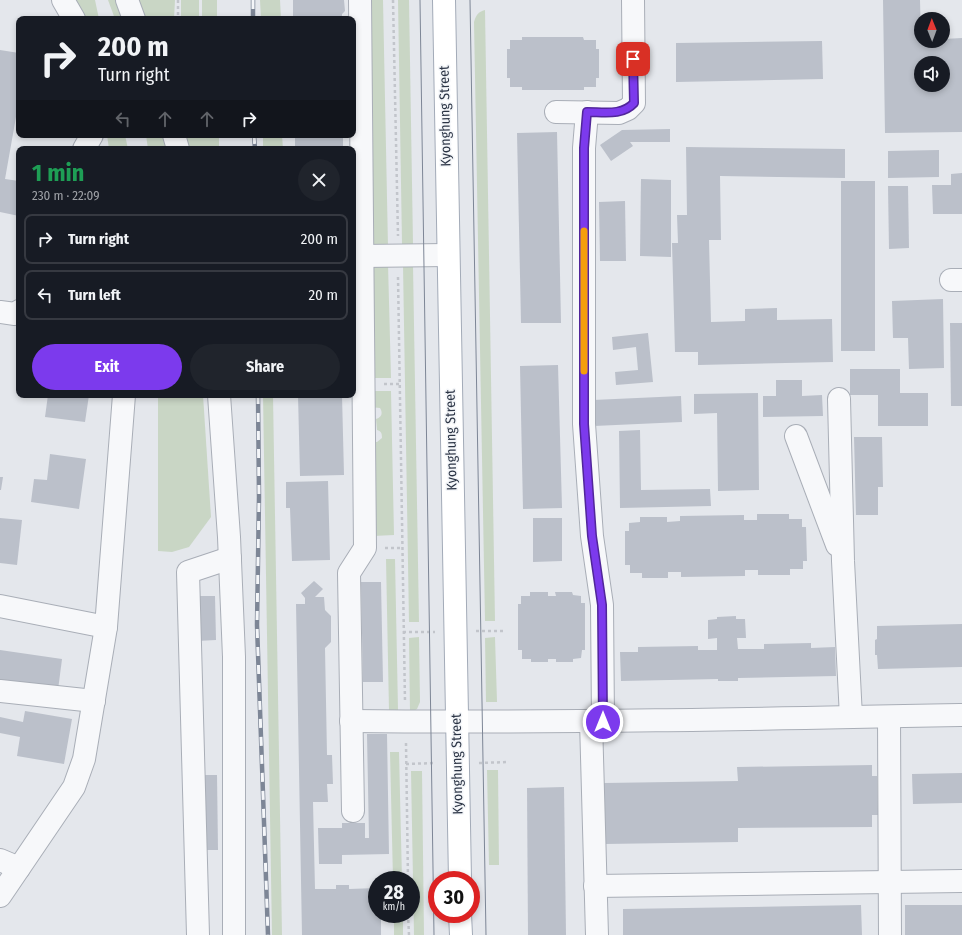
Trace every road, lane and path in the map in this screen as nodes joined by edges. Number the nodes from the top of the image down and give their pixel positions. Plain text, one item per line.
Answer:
1 (63, 0) edge
2 (127, 0) edge
3 (178, 0) edge
4 (360, 0) edge
5 (393, 0) edge
6 (444, 0) edge
7 (633, 0) edge
8 (72, 16) edge
9 (133, 16) edge
10 (178, 16) edge
11 (556, 112) dead end
12 (587, 112) junction
13 (447, 255) junction
14 (362, 256) junction
15 (398, 256) junction
16 (0, 312) edge
17 (16, 313) edge
18 (124, 398) edge
19 (219, 398) edge
20 (839, 399) dead end
21 (796, 436) dead end
22 (230, 558) junction
23 (843, 561) junction
24 (0, 606) edge
25 (106, 627) junction
26 (0, 691) edge
27 (94, 701) junction
28 (962, 715) edge
29 (889, 716) junction
30 (851, 717) junction
31 (351, 720) junction
32 (405, 721) junction
33 (597, 721) junction
34 (457, 722) junction
35 (353, 810) dead end
36 (9, 864) edge
37 (408, 871) edge
38 (460, 871) edge
39 (962, 881) edge
40 (889, 882) junction
41 (595, 886) junction
42 (0, 896) edge
43 (408, 923) edge
44 (460, 923) edge
45 (198, 935) edge
46 (234, 935) edge
47 (409, 935) edge
48 (460, 935) edge
49 (597, 935) edge
50 (890, 935) edge

1 - 8 street
2 - 9 street
3 - 10 path
4 - 14 street
5 - 15 path
6 - 13 main road, Kyonghung Street
7 - 12 street
11 - 12 street
12 - 33 street
13 - 15 street
13 - 34 main road, Kyonghung Street
14 - 15 street
14 - 31 street
15 - 32 path
16 - 17 street
18 - 25 street
19 - 22 street
20 - 23 street
21 - 23 street
22 - 45 street
22 - 46 street
23 - 30 street
24 - 25 street
25 - 27 street
26 - 27 street
27 - 36 street
28 - 29 street
29 - 30 street
29 - 40 street
30 - 33 street
31 - 32 street
31 - 35 street
32 - 34 street
32 - 37 path
33 - 34 street
33 - 41 street
34 - 38 main road, Kyonghung Street
36 - 42 street
39 - 40 street
40 - 41 street
40 - 50 street
41 - 49 street
43 - 47 path
44 - 48 main road

